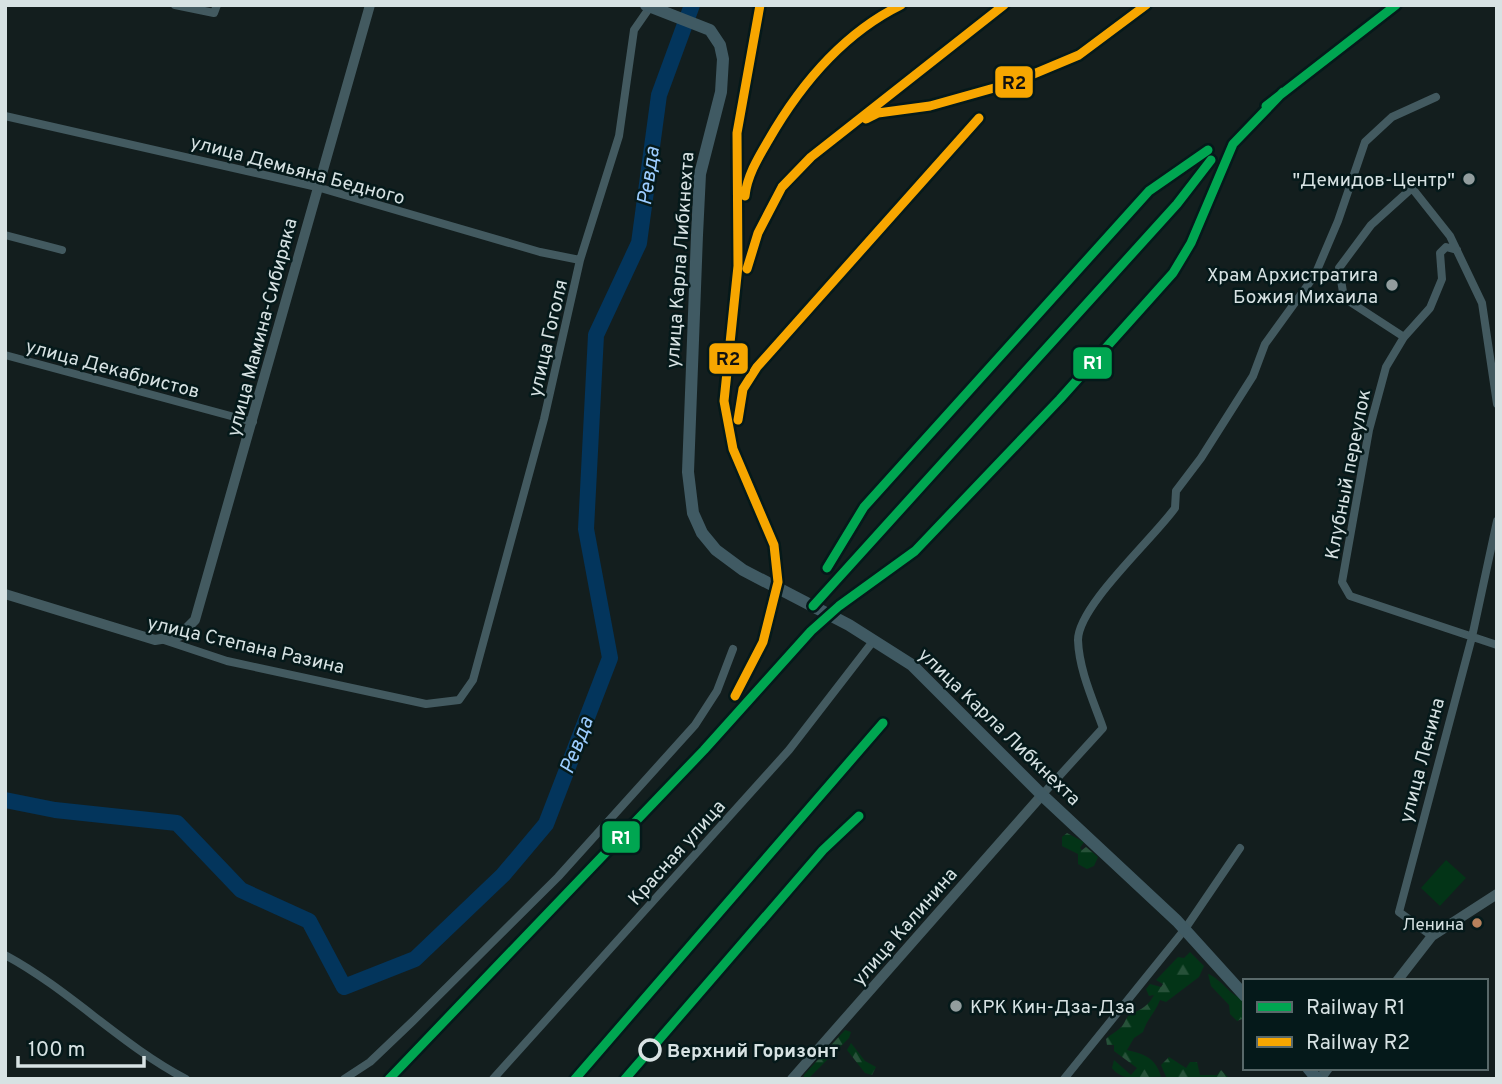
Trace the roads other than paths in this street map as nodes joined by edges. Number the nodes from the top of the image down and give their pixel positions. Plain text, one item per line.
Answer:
1 (176, 5) edge
2 (370, 5) edge
3 (653, 7) edge
4 (215, 9) edge
5 (1436, 97) dead end
6 (5, 116) edge
7 (317, 187) junction
8 (5, 235) edge
9 (62, 250) dead end
10 (1457, 250) junction
11 (580, 260) junction
12 (1315, 275) junction
13 (1341, 277) junction
14 (1404, 337) junction
15 (5, 355) edge
16 (1497, 404) edge
17 (253, 422) junction
18 (1497, 521) edge
19 (5, 594) edge
20 (1472, 637) junction
21 (164, 640) junction
22 (874, 640) junction
23 (1497, 645) edge
24 (733, 649) dead end
25 (473, 680) joint
26 (1042, 795) junction
27 (1240, 848) dead end
28 (1497, 894) edge
29 (1185, 929) junction
30 (1432, 936) junction
31 (5, 955) edge
32 (1399, 979) edge
33 (1243, 994) edge
34 (186, 1079) edge
35 (344, 1079) edge
36 (494, 1079) edge
37 (792, 1079) edge
38 (1064, 1079) edge

1 - 4 street
2 - 7 street, улица Мамина-Сибиряка
3 - 11 street, улица Гоголя
3 - 22 main road, улица Карла Либкнехта
5 - 12 street
6 - 7 street, улица Демьяна Бедного
7 - 11 street, улица Демьяна Бедного
7 - 17 street, улица Мамина-Сибиряка
8 - 9 street
10 - 13 street
10 - 14 street, Клубный переулок
10 - 16 street
11 - 25 street, улица Гоголя
12 - 13 street
12 - 26 street
13 - 14 street
14 - 20 street, Клубный переулок
15 - 17 street, улица Декабристов
17 - 21 street, улица Мамина-Сибиряка
18 - 20 street, улица Ленина
19 - 21 street, улица Степана Разина
20 - 23 street
20 - 30 street, улица Ленина
21 - 25 street, улица Степана Разина
22 - 26 main road, улица Карла Либкнехта
22 - 36 street, Красная улица
24 - 35 street
26 - 29 main road, улица Карла Либкнехта
26 - 37 street, улица Калинина
27 - 29 street
28 - 30 street
29 - 33 main road, улица Карла Либкнехта
29 - 38 street
30 - 32 street
31 - 34 street

